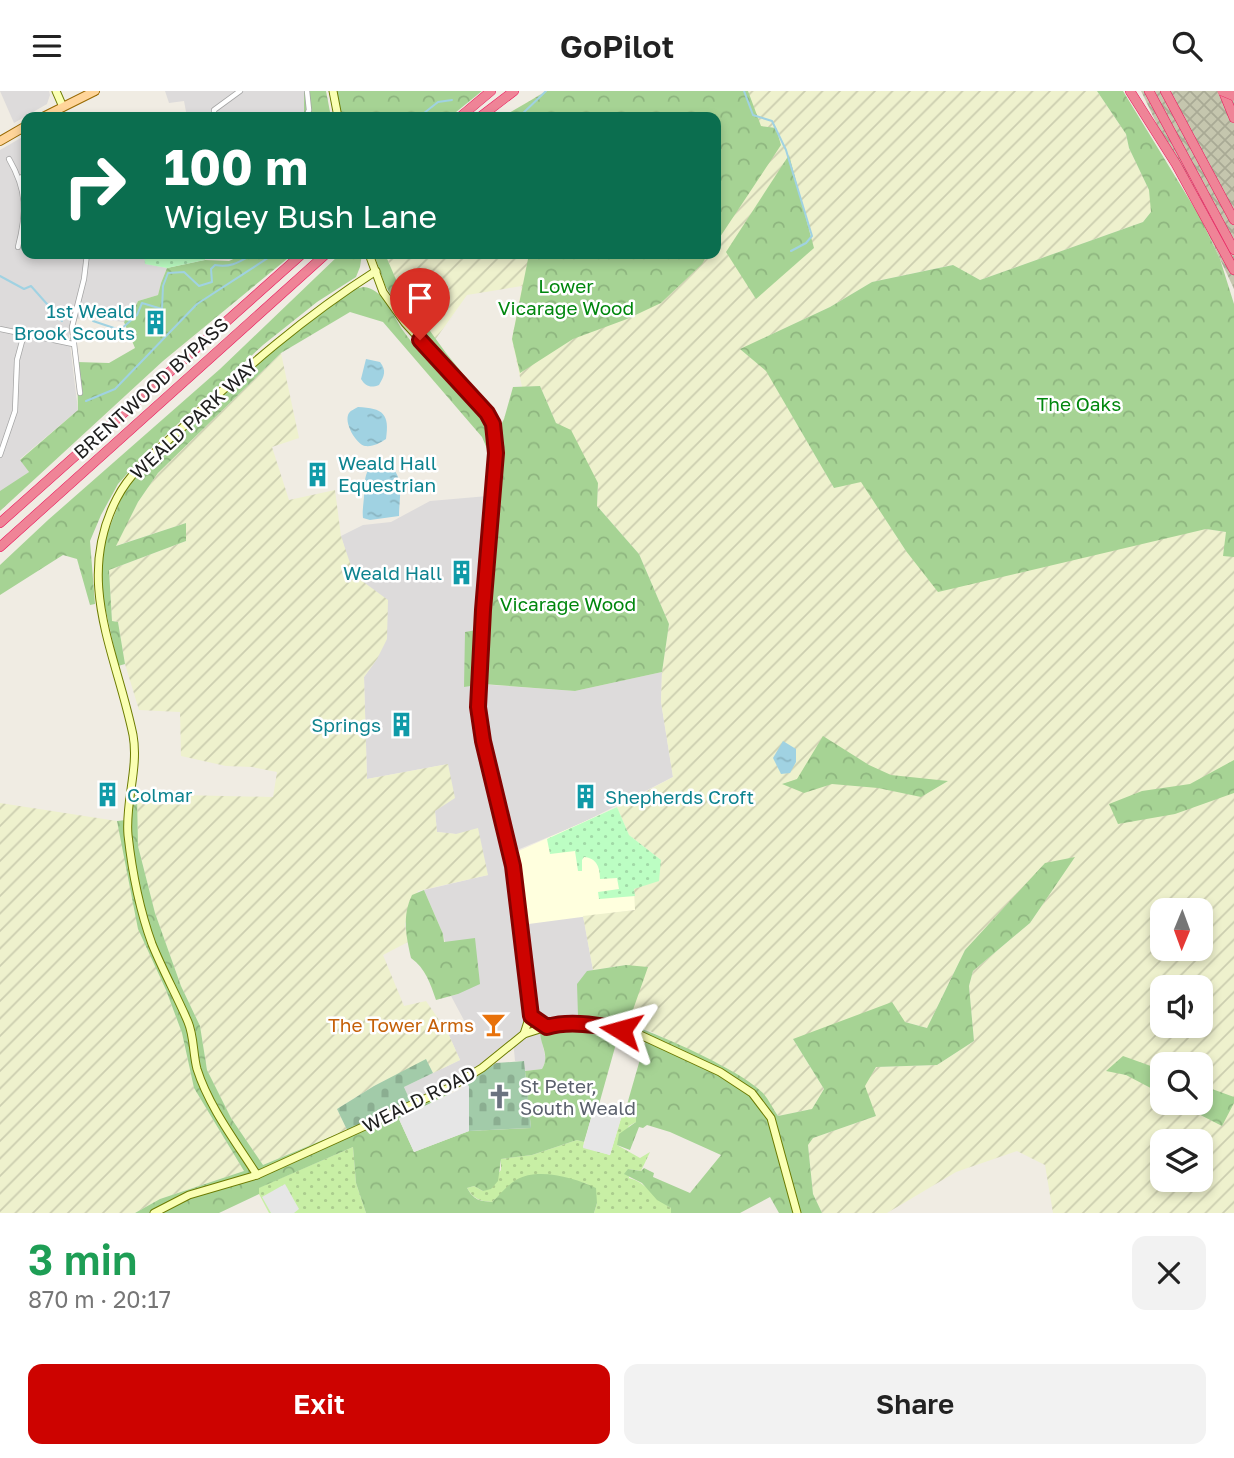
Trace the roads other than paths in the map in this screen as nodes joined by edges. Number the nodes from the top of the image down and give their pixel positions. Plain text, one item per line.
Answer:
1 (56, 91) edge
2 (95, 91) edge
3 (240, 91) edge
4 (307, 91) edge
5 (333, 91) edge
6 (491, 91) edge
7 (514, 91) edge
8 (1133, 91) edge
9 (1149, 91) edge
10 (1165, 91) edge
11 (1223, 91) edge
12 (1234, 96) edge
13 (63, 107) junction
14 (53, 112) edge
15 (64, 112) edge
16 (214, 112) edge
17 (308, 112) edge
18 (337, 112) edge
19 (466, 112) edge
20 (487, 112) edge
21 (1234, 118) edge
22 (21, 129) edge
23 (0, 141) edge
24 (9, 159) dead end
25 (20, 178) joint
26 (21, 187) edge
27 (1204, 192) junction
28 (1234, 220) edge
29 (21, 230) edge
30 (18, 247) dead end
31 (1234, 250) edge
32 (86, 259) edge
33 (296, 259) edge
34 (320, 259) edge
35 (371, 259) edge
36 (1234, 270) edge
37 (376, 271) junction
38 (0, 328) edge
39 (24, 334) junction
40 (74, 344) junction
41 (80, 393) dead end
42 (0, 454) edge
43 (0, 523) edge
44 (0, 547) edge
45 (531, 1016) junction
46 (547, 1027) junction
47 (524, 1034) junction
48 (257, 1175) junction
49 (155, 1213) edge
50 (797, 1213) edge

1 - 13 street
2 - 13 main road
3 - 16 street
4 - 17 street
5 - 18 street
6 - 19 highway
7 - 20 highway
8 - 27 highway
8 - 36 highway
9 - 27 highway
10 - 28 highway
11 - 12 highway, bridge
11 - 21 highway
13 - 14 main road
13 - 15 street
22 - 23 main road
24 - 25 street
25 - 26 street
27 - 31 highway
29 - 30 street
32 - 40 street
33 - 43 highway, BRENTWOOD BYPASS
34 - 44 highway, BRENTWOOD BYPASS
35 - 37 street
37 - 45 street
37 - 48 street, WEALD PARK WAY
38 - 39 street
39 - 40 street
39 - 42 street
40 - 41 street
45 - 46 street
45 - 47 street
46 - 47 street, WEALD ROAD
46 - 50 street, WEALD ROAD
47 - 48 street, WEALD ROAD
48 - 49 street, WEALD ROAD

